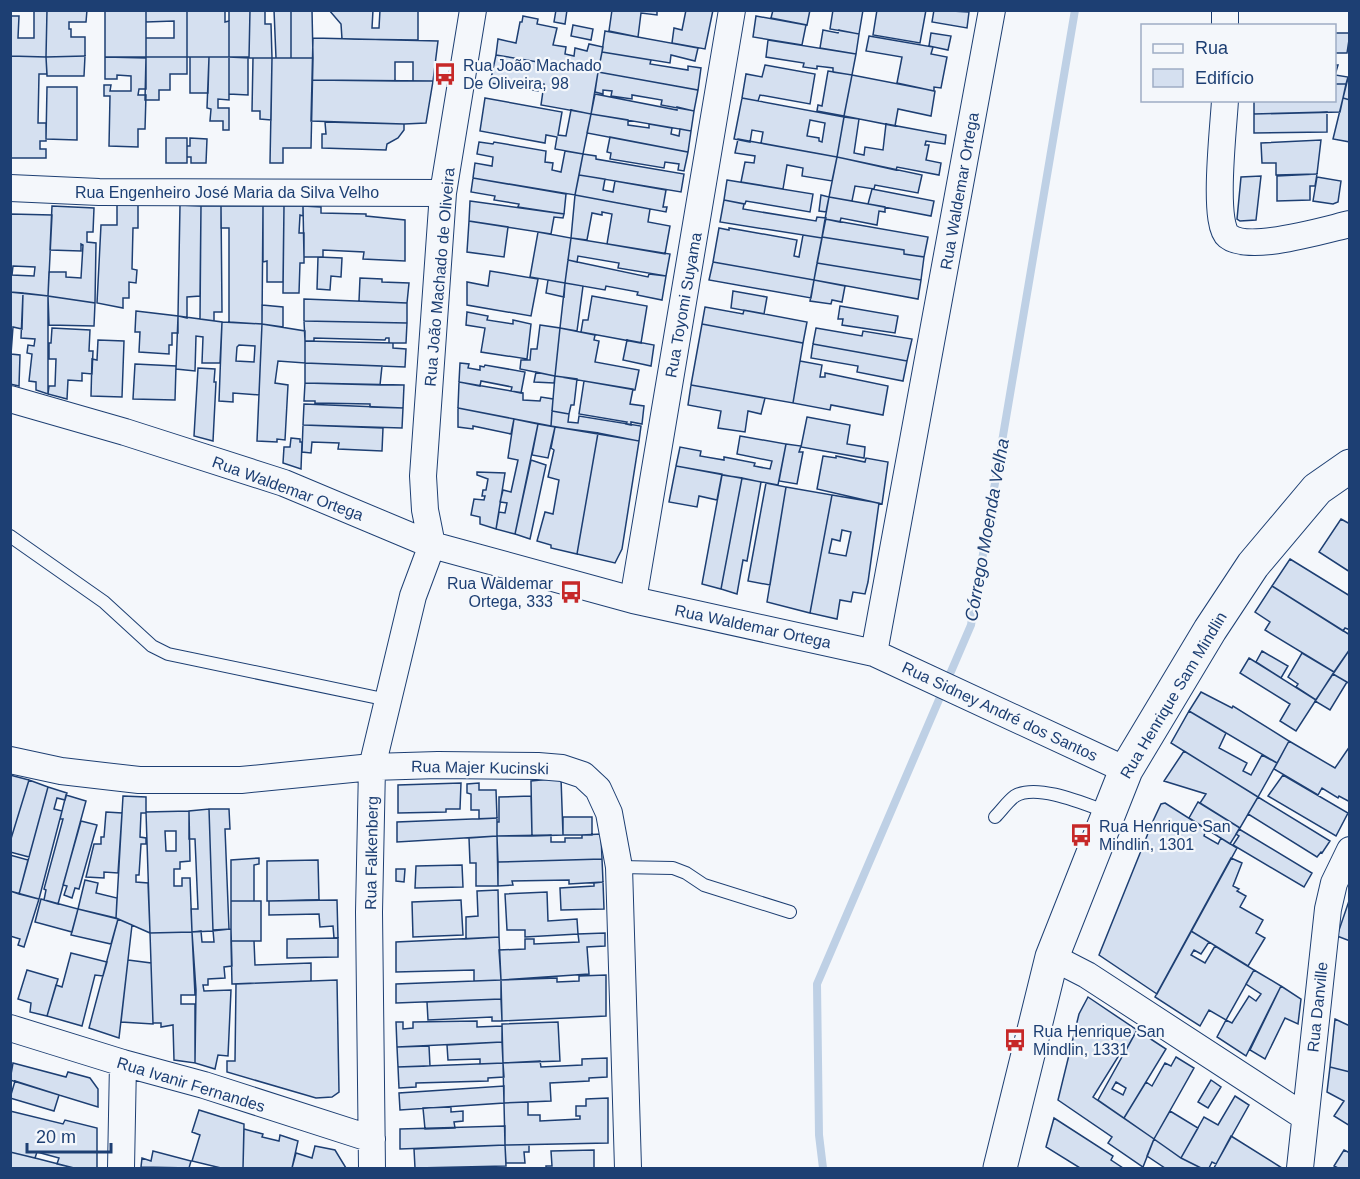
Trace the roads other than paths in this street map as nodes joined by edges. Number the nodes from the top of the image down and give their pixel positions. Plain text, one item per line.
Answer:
1 (473, 10) edge
2 (732, 10) edge
3 (992, 10) edge
4 (1225, 102) edge
5 (10, 188) edge
6 (443, 193) junction
7 (1350, 224) edge
8 (10, 399) edge
9 (1350, 466) edge
10 (10, 536) edge
11 (432, 545) junction
12 (633, 600) junction
13 (874, 653) junction
14 (388, 700) junction
15 (10, 760) edge
16 (372, 767) junction
17 (1126, 770) junction
18 (1110, 812) junction
19 (995, 817) dead end
20 (1350, 850) edge
21 (620, 867) junction
22 (790, 912) dead end
23 (1053, 957) junction
24 (10, 1028) edge
25 (123, 1063) junction
26 (1305, 1117) junction
27 (372, 1139) junction
28 (121, 1168) edge
29 (372, 1168) edge
30 (628, 1168) edge
31 (1000, 1168) edge
32 (1300, 1168) edge

1 - 6 street, Rua João Machado de Oliveira
2 - 12 street, Rua Toyomi Suyama
3 - 13 street, Rua Waldemar Ortega
4 - 7 street
5 - 6 street, Rua Engenheiro José Maria da Silva Velho
6 - 11 street, Rua João Machado de Oliveira
8 - 11 street, Rua Waldemar Ortega
9 - 17 street, Rua Henrique Sam Mindlin
10 - 14 lane
11 - 12 street, Rua Waldemar Ortega
11 - 14 street, Rua Falkenberg
12 - 13 street, Rua Waldemar Ortega
13 - 17 street, Rua Sidney André dos Santos
14 - 16 street, Rua Falkenberg
15 - 16 street, Rua Majer Kucinski
16 - 21 street, Rua Majer Kucinski
16 - 27 street, Rua Falkenberg
17 - 18 street, Rua Henrique Sam Mindlin
18 - 19 lane
18 - 23 street, Rua Henrique Sam Mindlin
20 - 26 street, Rua Danville
21 - 22 lane
21 - 30 street, Rua Majer Kucinski
23 - 26 street
23 - 31 street, Rua Henrique Sam Mindlin
24 - 25 street, Rua Ivanir Fernandes
25 - 27 street, Rua Ivanir Fernandes
25 - 28 street
26 - 32 street, Rua Danville
27 - 29 street, Rua Falkenberg

